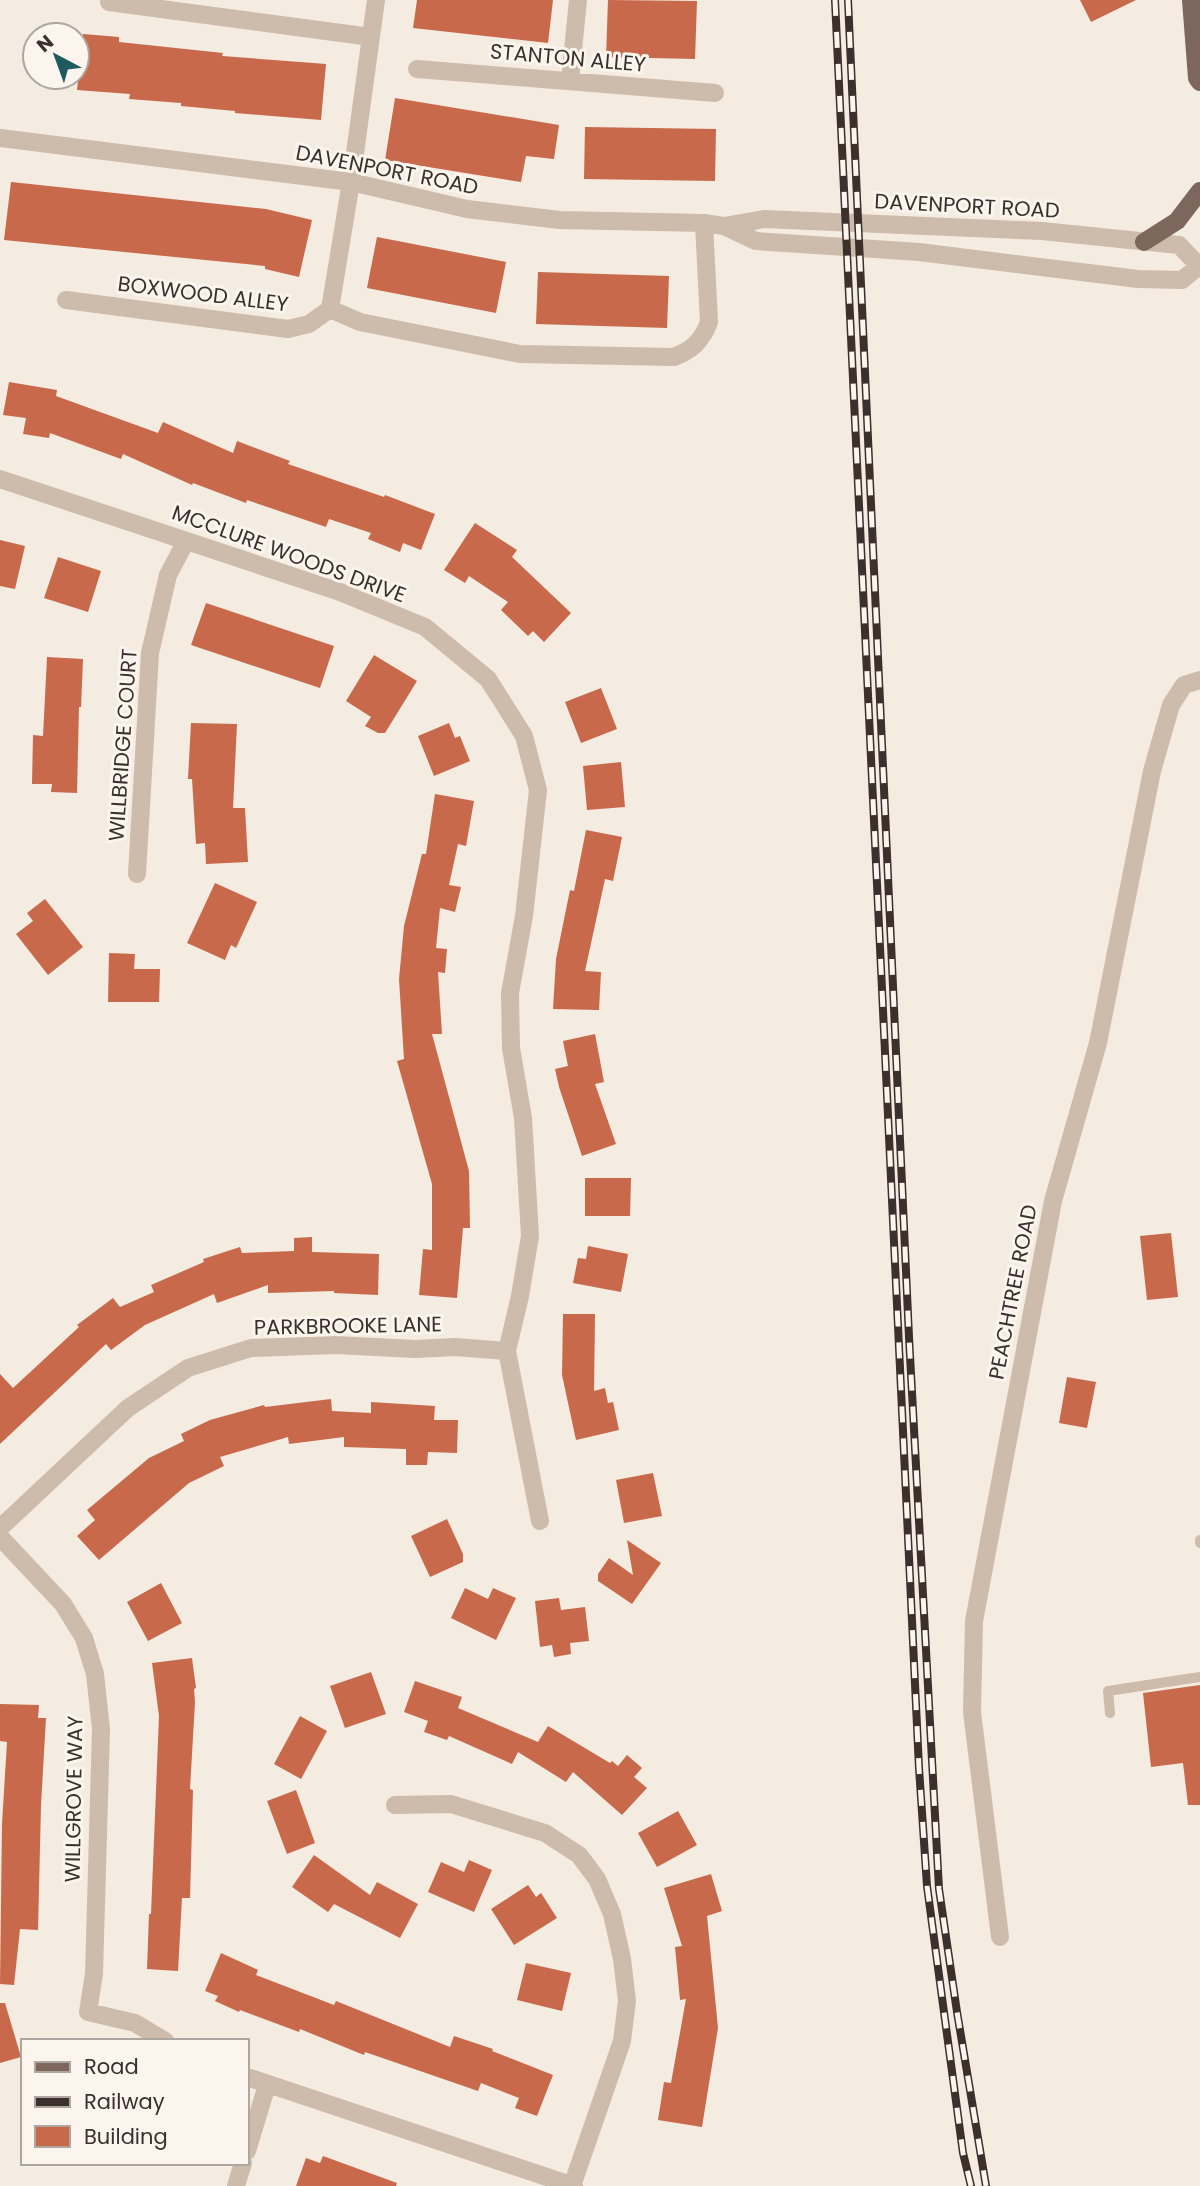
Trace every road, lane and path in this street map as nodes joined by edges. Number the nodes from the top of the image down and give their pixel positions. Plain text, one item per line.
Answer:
1 (376, 0) edge
2 (578, 0) edge
3 (1191, 0) edge
4 (109, 2) dead end
5 (371, 37) junction
6 (417, 69) dead end
7 (570, 80) junction
8 (1200, 82) edge
9 (715, 93) dead end
10 (0, 138) edge
11 (351, 182) junction
12 (1200, 191) edge
13 (704, 223) junction
14 (724, 226) junction
15 (1144, 242) junction
16 (1199, 266) edge
17 (66, 300) dead end
18 (330, 309) junction
19 (0, 478) edge
20 (186, 541) junction
21 (1200, 680) edge
22 (136, 874) dead end
23 (507, 1351) junction
24 (540, 1521) dead end
25 (0, 1528) edge
26 (0, 1536) edge
27 (1200, 1677) edge
28 (1110, 1713) dead end
29 (395, 1805) dead end
30 (1000, 1937) dead end
31 (162, 2039) edge
32 (248, 2077) edge
33 (267, 2085) junction
34 (248, 2148) edge
35 (242, 2165) edge
36 (236, 2186) edge
37 (573, 2186) edge

1 - 5 street
2 - 7 street
3 - 8 main road
4 - 5 street
5 - 11 street
6 - 7 street, STANTON ALLEY
7 - 9 street, STANTON ALLEY
10 - 11 street, DAVENPORT ROAD
11 - 13 street, DAVENPORT ROAD
11 - 18 street
12 - 15 main road
13 - 14 street, DAVENPORT ROAD
13 - 18 street
14 - 15 street, DAVENPORT ROAD
14 - 16 street, DAVENPORT ROAD
15 - 16 street, DAVENPORT ROAD
17 - 18 street, BOXWOOD ALLEY
19 - 20 street, MCCLURE WOODS DRIVE
20 - 22 street, WILLBRIDGE COURT
20 - 23 street, MCCLURE WOODS DRIVE
21 - 30 street, PEACHTREE ROAD
23 - 24 street, MCCLURE WOODS DRIVE
23 - 25 street, PARKBROOKE LANE
26 - 31 street, WILLGROVE WAY
27 - 28 lane
29 - 37 street
32 - 33 street
33 - 34 street
33 - 37 street
35 - 36 street

